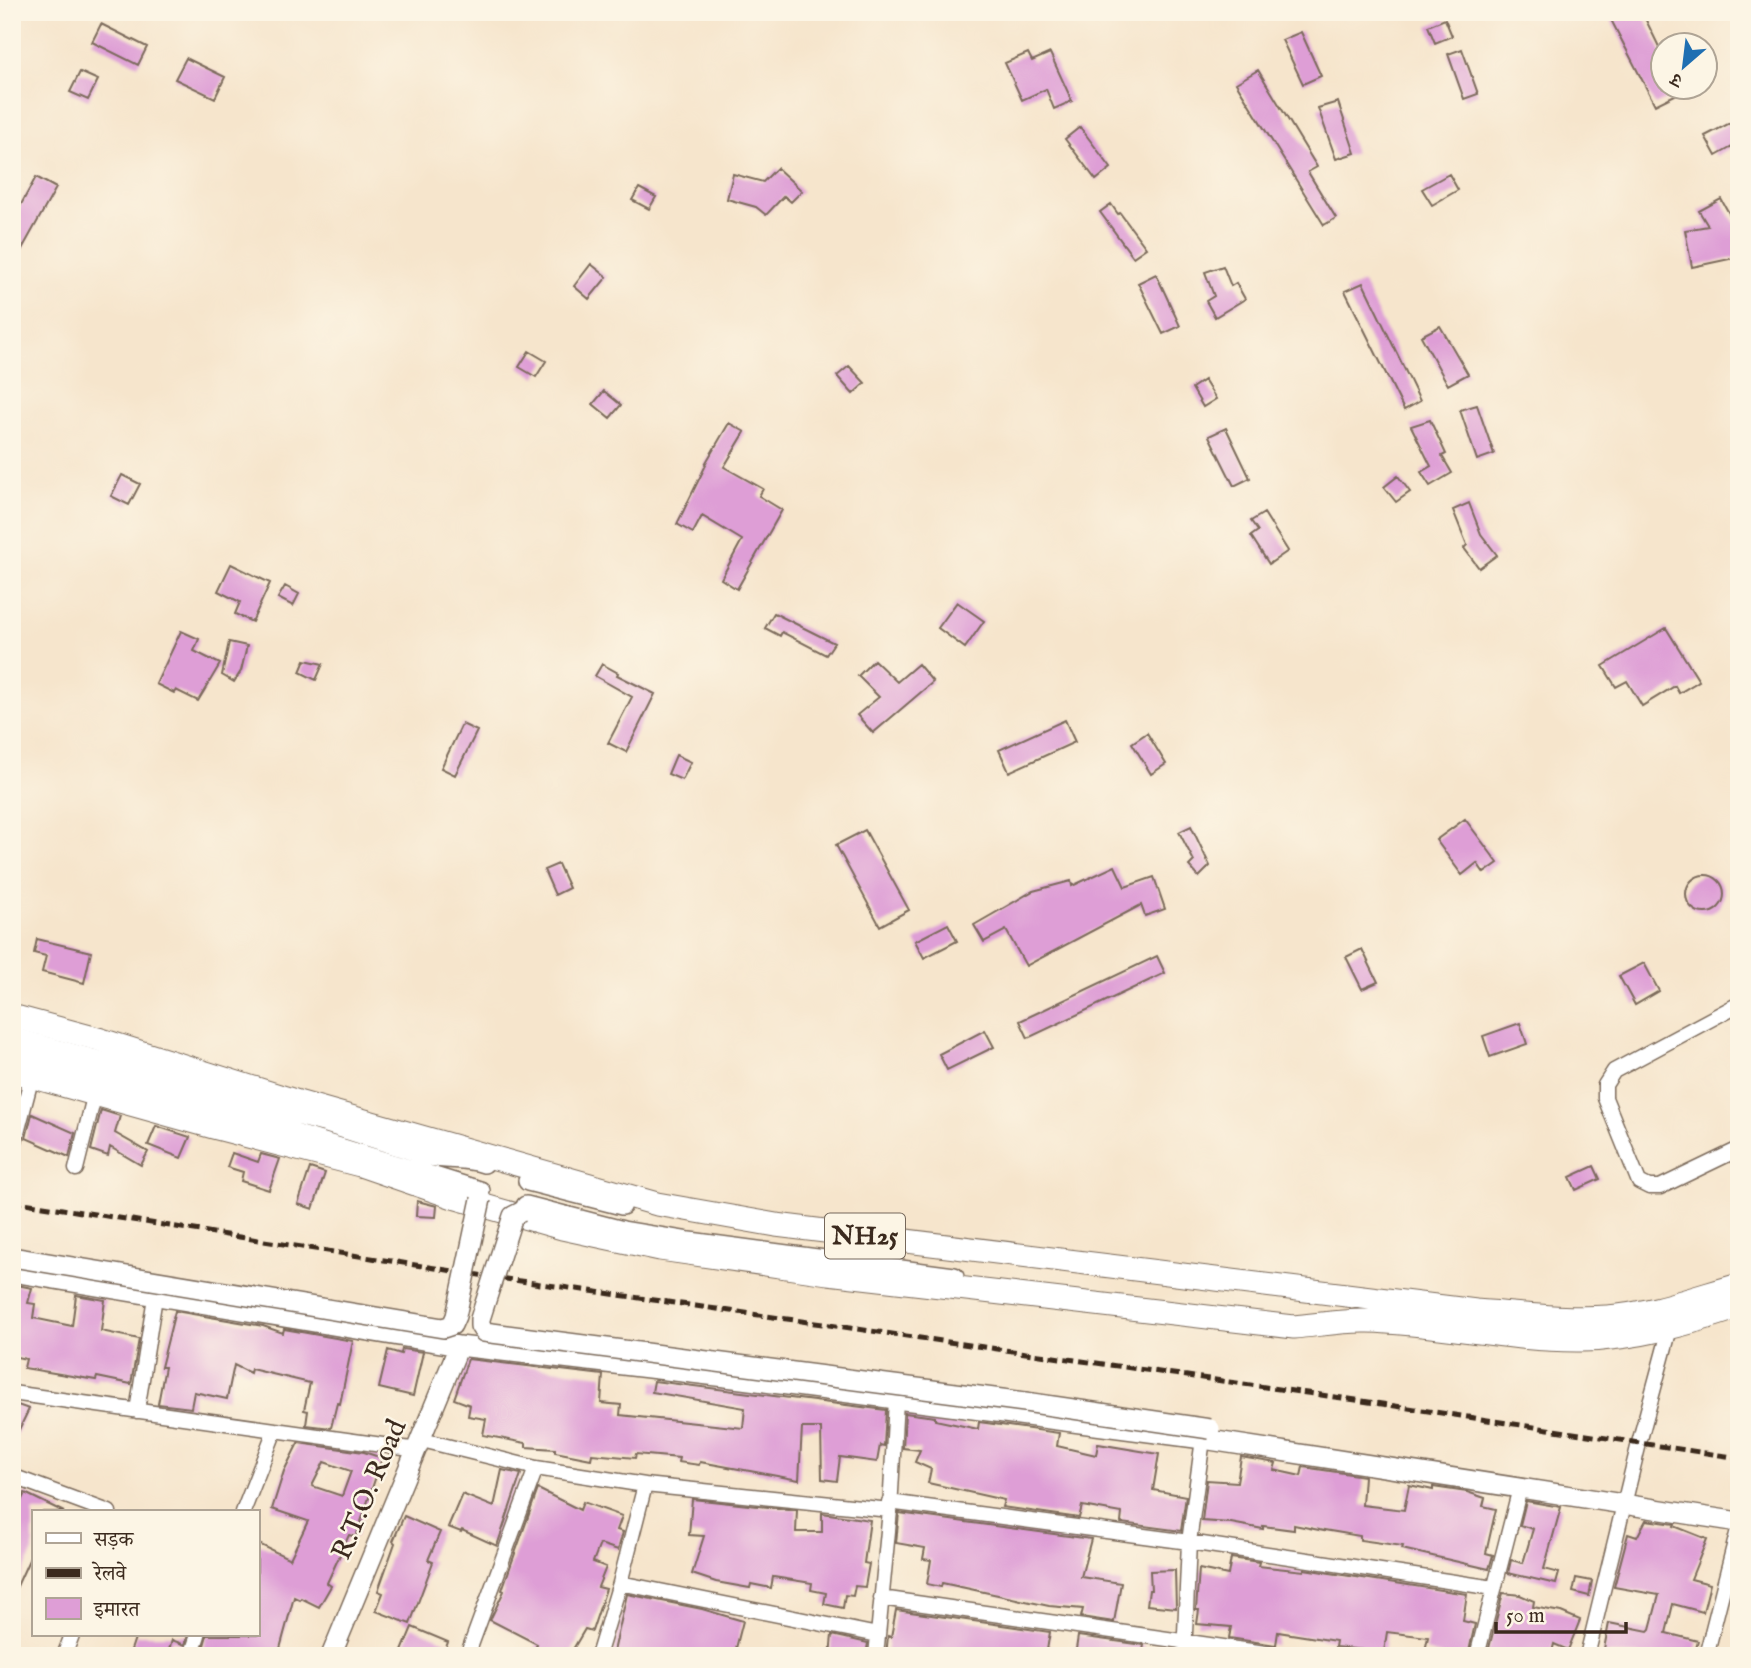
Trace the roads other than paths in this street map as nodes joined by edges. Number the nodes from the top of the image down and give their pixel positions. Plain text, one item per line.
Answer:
1 (1739, 1004) edge
2 (12, 1016) edge
3 (12, 1037) edge
4 (12, 1056) edge
5 (22, 1073) edge
6 (95, 1093) junction
7 (1739, 1149) edge
8 (12, 1152) edge
9 (499, 1168) junction
10 (76, 1169) dead end
11 (528, 1181) junction
12 (481, 1195) junction
13 (520, 1211) junction
14 (12, 1256) edge
15 (12, 1272) edge
16 (1739, 1285) edge
17 (1320, 1292) junction
18 (155, 1297) junction
19 (1672, 1304) junction
20 (1739, 1307) edge
21 (1322, 1325) junction
22 (1671, 1327) junction
23 (460, 1346) junction
24 (12, 1393) edge
25 (896, 1400) junction
26 (137, 1412) junction
27 (275, 1430) junction
28 (1207, 1434) junction
29 (420, 1445) junction
30 (536, 1468) junction
31 (12, 1476) edge
32 (645, 1485) junction
33 (1520, 1488) junction
34 (1625, 1504) junction
35 (890, 1506) junction
36 (104, 1510) edge
37 (244, 1510) edge
38 (1739, 1524) edge
39 (1189, 1542) junction
40 (620, 1584) junction
41 (1494, 1588) junction
42 (881, 1598) junction
43 (878, 1635) junction
44 (72, 1636) edge
45 (198, 1636) edge
46 (1185, 1649) edge
47 (64, 1656) edge
48 (191, 1656) edge
49 (331, 1656) edge
50 (467, 1656) edge
51 (598, 1656) edge
52 (876, 1656) edge
53 (1286, 1656) edge
54 (1477, 1656) edge
55 (1587, 1656) edge
56 (1706, 1656) edge

1 - 7 street
2 - 17 main road, NH25
3 - 9 street
4 - 12 street
5 - 6 main road, NH25
5 - 8 street
6 - 10 street
6 - 21 main road, NH25
9 - 11 street
9 - 12 street
11 - 13 street
11 - 17 street
12 - 13 street
12 - 14 street, bridge
13 - 21 street
13 - 28 street, bridge
15 - 18 street
16 - 19 main road, NH25
17 - 19 main road, NH25
18 - 23 street
18 - 26 street
19 - 22 street
20 - 22 main road, NH25
21 - 22 main road, NH25
22 - 34 street
23 - 25 street
23 - 29 street, R.T.O. Road
24 - 26 street
25 - 28 street
25 - 35 street
26 - 27 street
27 - 29 street
27 - 37 street
28 - 33 street
28 - 39 street
29 - 30 street
29 - 49 street, R.T.O. Road
30 - 32 street
30 - 50 street
31 - 36 street
32 - 35 street
32 - 40 street
33 - 34 street
33 - 41 street
34 - 38 street
34 - 55 street
35 - 39 street
35 - 42 street
38 - 56 street
39 - 41 street
39 - 46 street
40 - 43 street
40 - 51 street
41 - 54 street
42 - 43 street
42 - 46 street
43 - 52 street
44 - 47 street
45 - 48 street
46 - 53 street

